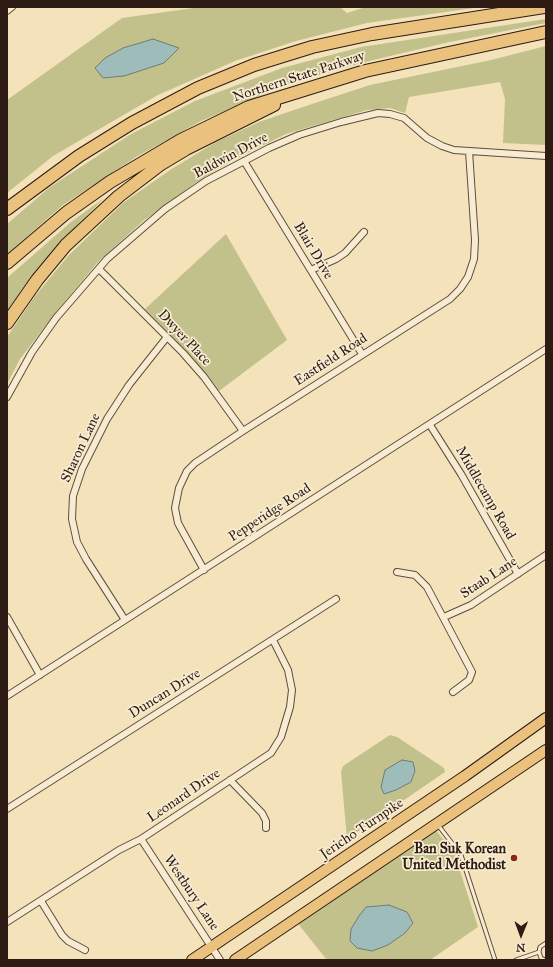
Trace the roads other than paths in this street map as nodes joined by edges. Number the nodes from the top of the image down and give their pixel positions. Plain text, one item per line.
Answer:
1 (12, 7) edge
2 (544, 7) edge
3 (7, 11) edge
4 (546, 32) edge
5 (198, 88) junction
6 (307, 88) junction
7 (469, 151) junction
8 (546, 156) edge
9 (244, 161) junction
10 (7, 200) edge
11 (7, 209) edge
12 (364, 232) dead end
13 (7, 263) edge
14 (99, 269) junction
15 (311, 270) junction
16 (7, 323) edge
17 (167, 337) junction
18 (546, 349) edge
19 (362, 354) junction
20 (7, 396) edge
21 (430, 425) junction
22 (243, 431) junction
23 (546, 555) edge
24 (204, 570) junction
25 (398, 572) dead end
26 (518, 574) junction
27 (336, 600) dead end
28 (7, 617) edge
29 (444, 617) junction
30 (125, 620) junction
31 (273, 640) junction
32 (40, 675) junction
33 (453, 692) dead end
34 (7, 696) edge
35 (546, 718) edge
36 (546, 750) edge
37 (230, 780) junction
38 (7, 809) edge
39 (437, 824) junction
40 (266, 828) dead end
41 (141, 839) junction
42 (41, 901) junction
43 (7, 922) edge
44 (546, 943) edge
45 (212, 946) junction
46 (85, 950) dead end
47 (539, 952) junction
48 (192, 960) edge
49 (220, 960) edge
50 (235, 960) edge
51 (495, 960) edge
52 (516, 960) edge
53 (545, 960) edge

1 - 3 street
2 - 5 highway, Northern State Parkway
4 - 6 highway, Northern State Parkway
5 - 10 highway
5 - 11 highway, Northern State Parkway
6 - 13 highway, Northern State Parkway
6 - 16 highway
7 - 8 street, Baldwin Drive
7 - 9 street, Baldwin Drive
7 - 19 street, Eastfield Road
9 - 14 street, Baldwin Drive
9 - 15 street, Blair Drive
12 - 15 street
14 - 17 street, Dwyer Place
14 - 20 street, Baldwin Drive
15 - 19 street, Blair Drive
17 - 22 street, Dwyer Place
17 - 30 street, Sharon Lane
18 - 21 street, Pepperidge Road
19 - 22 street, Eastfield Road
21 - 24 street, Pepperidge Road
21 - 26 street, Middlecamp Road
22 - 24 street, Eastfield Road
23 - 26 street, Staab Lane
24 - 30 street, Pepperidge Road
25 - 29 street
26 - 29 street, Staab Lane
27 - 31 street, Duncan Drive
28 - 32 street
29 - 33 street
30 - 32 street, Pepperidge Road
31 - 37 street, Leonard Drive
31 - 38 street, Duncan Drive
32 - 34 street, Pepperidge Road
35 - 45 main road, Jericho Turnpike
36 - 39 main road
37 - 40 street
37 - 41 street, Leonard Drive
39 - 50 main road
39 - 51 lane
41 - 42 street, Leonard Drive
41 - 45 street, Westbury Lane
42 - 43 street, Leonard Drive
42 - 46 street
44 - 47 lane
45 - 48 main road, Jericho Turnpike
45 - 49 street, Westbury Lane
47 - 52 lane
47 - 53 lane

